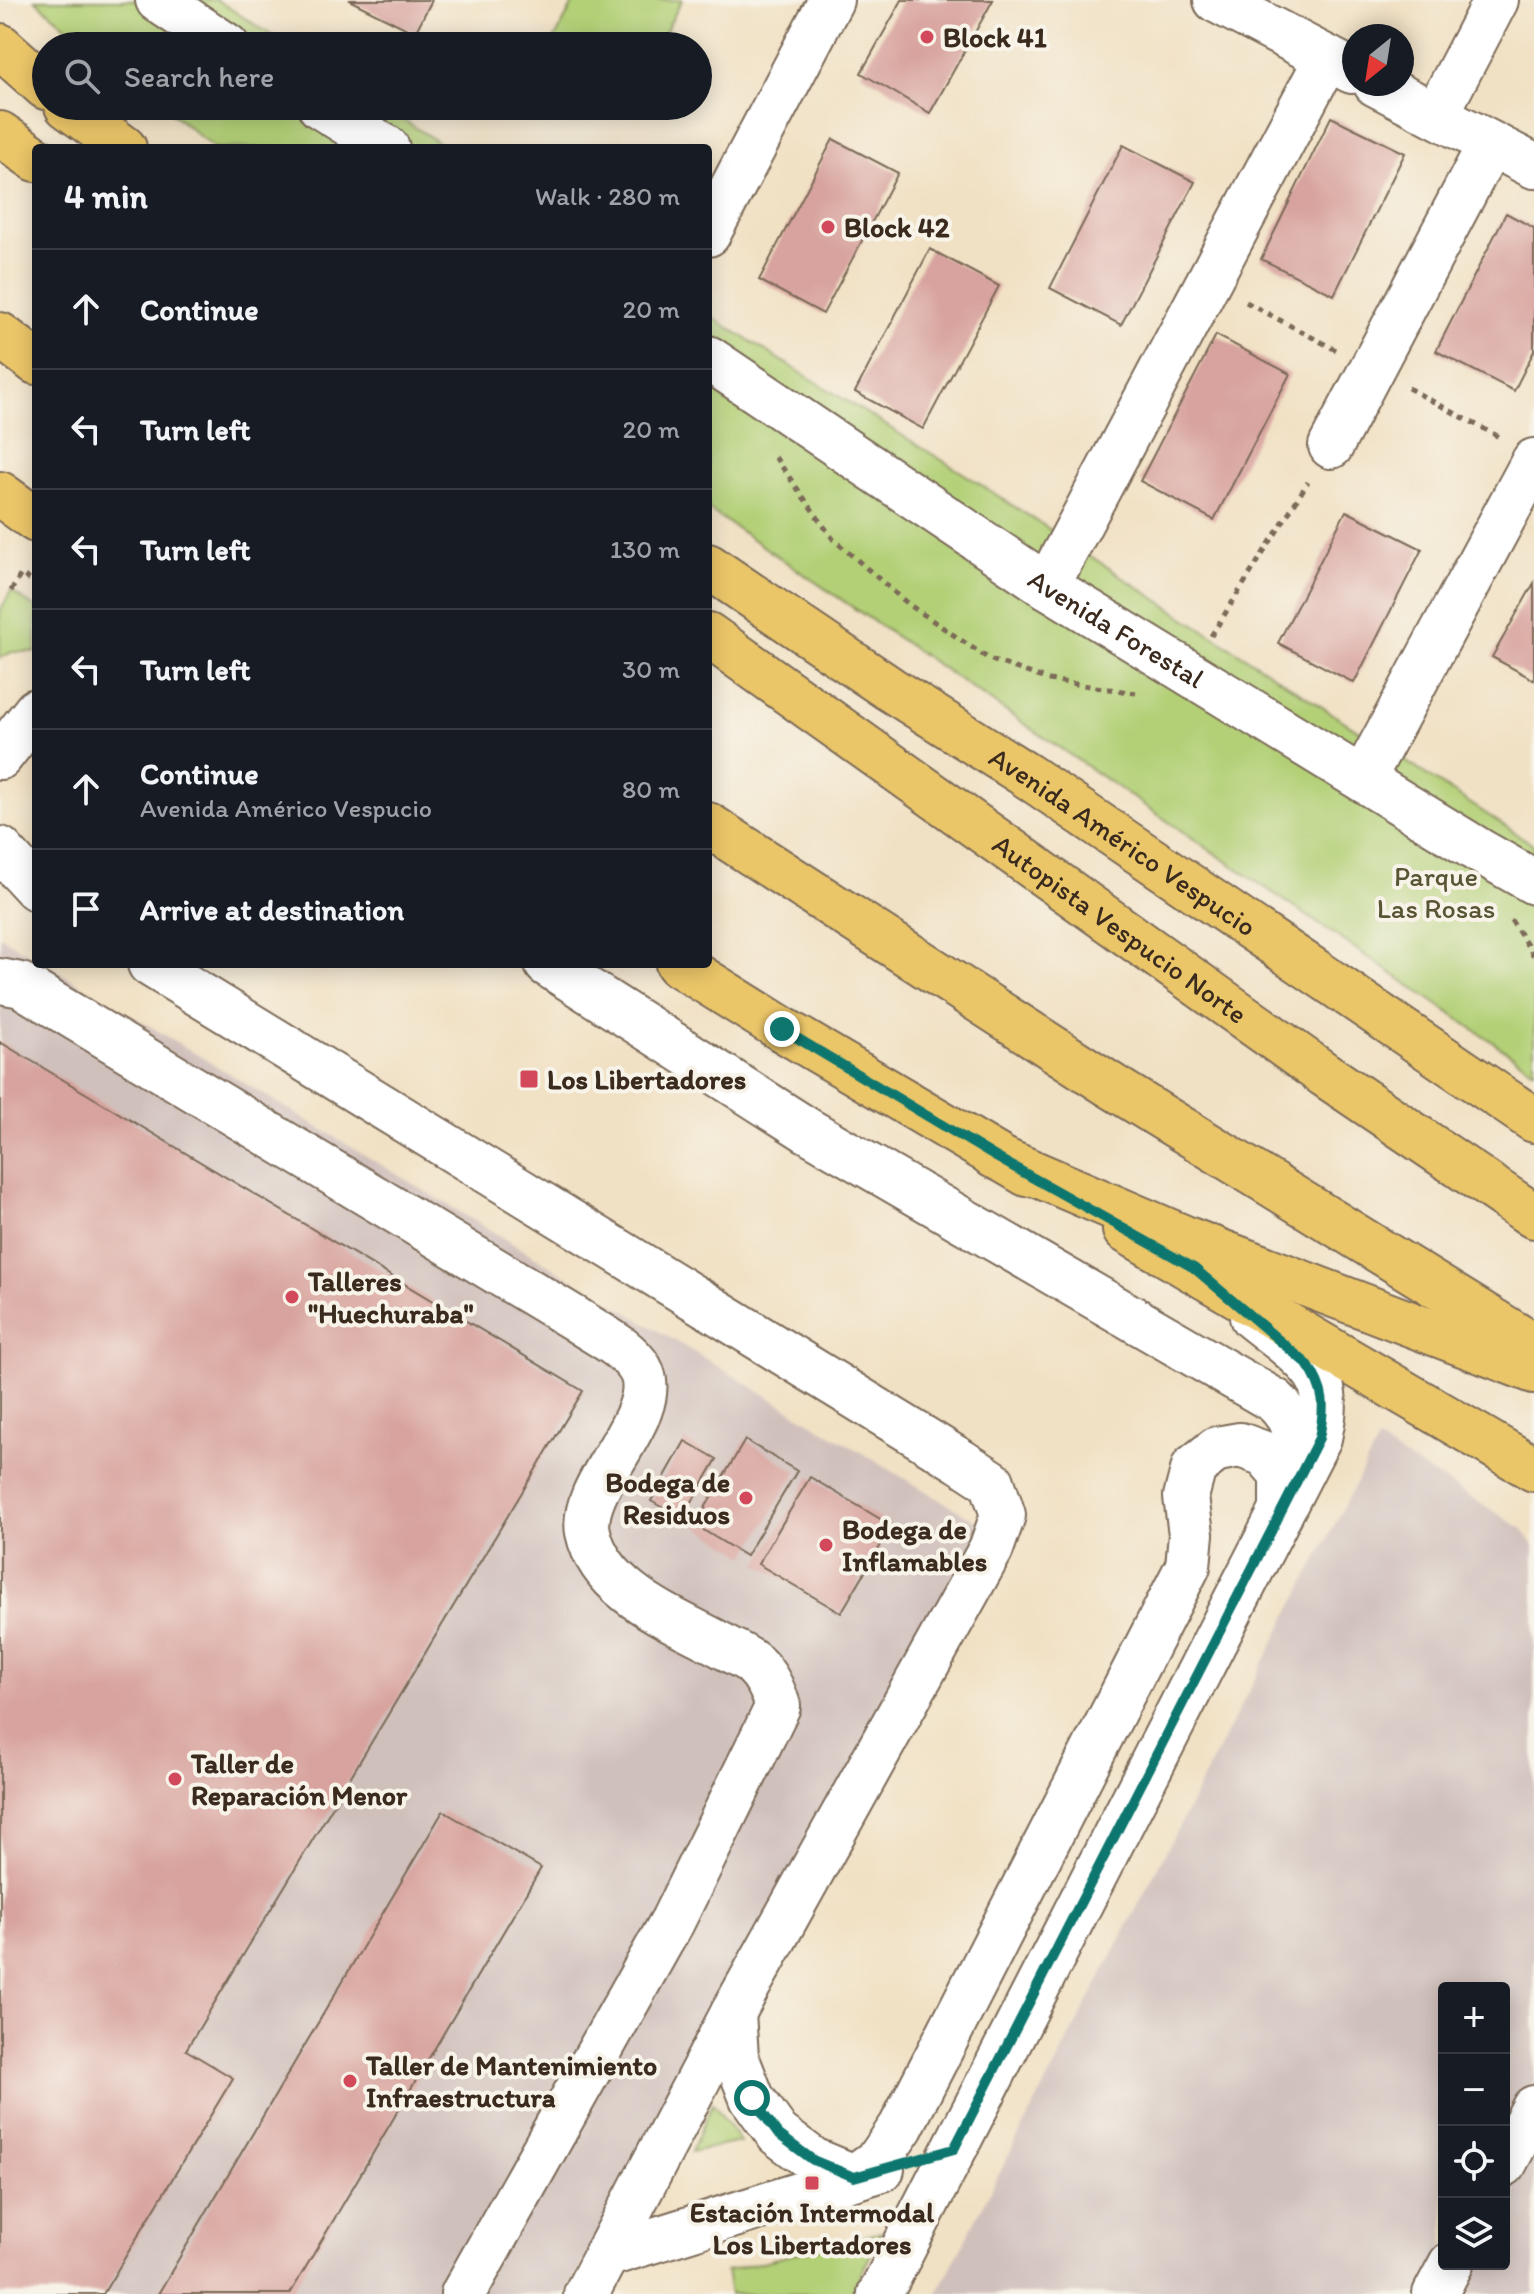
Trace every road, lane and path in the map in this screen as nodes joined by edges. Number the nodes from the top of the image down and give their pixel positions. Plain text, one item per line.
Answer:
1 (158, 0) edge
2 (831, 0) edge
3 (1216, 0) edge
4 (1496, 0) edge
5 (206, 32) edge
6 (0, 46) edge
7 (1341, 65) edge
8 (32, 75) edge
9 (1399, 96) edge
10 (1436, 115) junction
11 (86, 120) edge
12 (342, 120) edge
13 (0, 134) edge
14 (119, 144) edge
15 (381, 144) edge
16 (1490, 144) junction
17 (32, 156) edge
18 (1534, 166) edge
19 (712, 226) edge
20 (0, 335) edge
21 (0, 352) edge
22 (32, 359) edge
23 (712, 361) edge
24 (32, 367) edge
25 (1331, 446) dead end
26 (1534, 461) edge
27 (0, 494) edge
28 (32, 517) edge
29 (712, 569) edge
30 (32, 581) edge
31 (1047, 586) junction
32 (11, 591) dead end
33 (712, 638) edge
34 (32, 716) edge
35 (0, 757) edge
36 (1363, 779) junction
37 (712, 828) edge
38 (0, 849) edge
39 (0, 872) edge
40 (1534, 882) edge
41 (32, 886) edge
42 (32, 889) edge
43 (157, 968) edge
44 (553, 968) edge
45 (684, 968) edge
46 (0, 981) edge
47 (1534, 1120) edge
48 (994, 1156) junction
49 (1534, 1216) edge
50 (1194, 1268) junction
51 (1534, 1346) edge
52 (1534, 1371) edge
53 (1534, 1469) edge
54 (1282, 1511) junction
55 (733, 2013) junction
56 (1534, 2108) edge
57 (954, 2149) junction
58 (1510, 2153) edge
59 (854, 2177) junction
60 (606, 2255) junction
61 (1448, 2270) edge
62 (463, 2294) edge
63 (586, 2294) edge
64 (880, 2294) edge
65 (1435, 2294) edge

1 - 5 street
2 - 19 street
3 - 7 street
4 - 10 street
6 - 8 main road
7 - 31 street
9 - 10 street
10 - 16 street
11 - 14 main road
12 - 15 street
13 - 17 main road
16 - 18 street
16 - 25 street
20 - 22 main road
21 - 24 main road
23 - 31 street, Avenida Forestal
26 - 36 street
27 - 28 main road
29 - 47 main road, Avenida Américo Vespucio
30 - 32 path
31 - 36 street, Avenida Forestal
33 - 49 main road, Autopista Vespucio Norte
34 - 35 street
36 - 40 street, Avenida Forestal
37 - 51 main road
38 - 41 street
39 - 42 street
43 - 55 street
44 - 54 street
45 - 48 main road
46 - 62 street
48 - 50 main road
48 - 52 main road
50 - 53 main road
50 - 54 street
54 - 57 street
54 - 59 street
55 - 59 street
55 - 60 street
56 - 58 street
57 - 59 street
57 - 64 street
59 - 60 street
60 - 63 street
61 - 65 street

